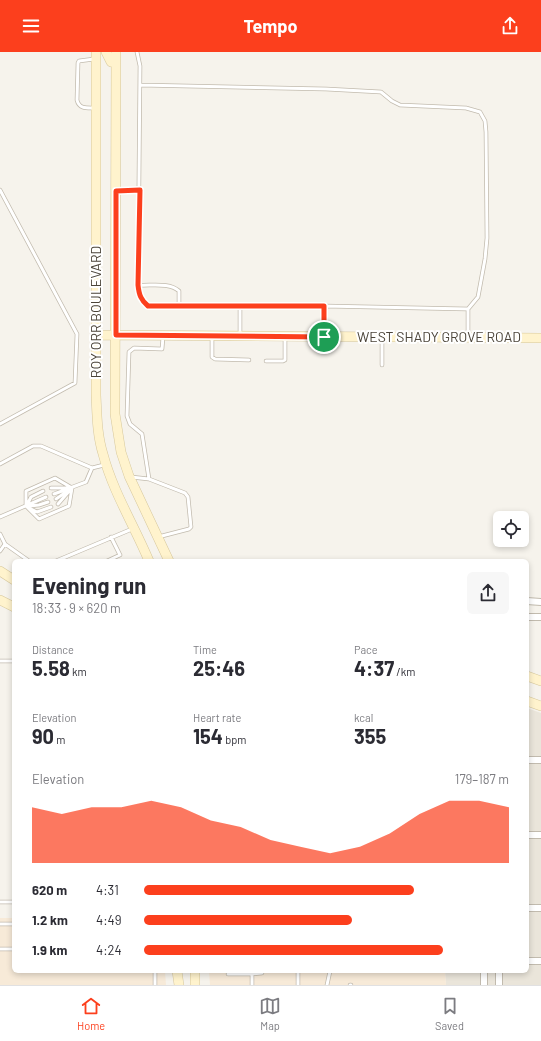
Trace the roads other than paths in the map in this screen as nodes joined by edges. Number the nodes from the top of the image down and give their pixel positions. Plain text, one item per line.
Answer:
1 (106, 52) edge
2 (116, 52) edge
3 (137, 52) edge
4 (96, 56) edge
5 (116, 63) junction
6 (140, 85) junction
7 (96, 108) junction
8 (0, 190) edge
9 (140, 190) junction
10 (116, 191) junction
11 (138, 285) junction
12 (324, 306) junction
13 (179, 307) junction
14 (240, 307) junction
15 (468, 309) junction
16 (96, 335) junction
17 (116, 335) junction
18 (163, 336) junction
19 (212, 336) junction
20 (240, 336) junction
21 (285, 336) junction
22 (324, 337) junction
23 (382, 337) junction
24 (468, 338) junction
25 (541, 338) edge
26 (249, 360) dead end
27 (266, 361) dead end
28 (382, 365) dead end
29 (0, 424) edge
30 (0, 464) edge
31 (106, 465) junction
32 (92, 468) junction
33 (130, 476) junction
34 (149, 479) junction
35 (51, 488) dead end
36 (72, 488) junction
37 (43, 491) dead end
38 (54, 494) dead end
39 (46, 497) dead end
40 (56, 499) dead end
41 (48, 502) dead end
42 (58, 504) dead end
43 (26, 506) junction
44 (51, 507) dead end
45 (0, 517) edge
46 (134, 528) junction
47 (0, 534) edge
48 (158, 536) junction
49 (111, 537) junction
50 (5, 544) junction
51 (0, 551) edge
52 (26, 559) edge
53 (62, 559) edge
54 (113, 559) edge
55 (148, 559) edge
56 (168, 559) edge
57 (0, 571) edge
58 (12, 579) edge
59 (0, 600) edge
60 (529, 601) edge
61 (541, 602) edge
62 (12, 606) edge
63 (529, 617) edge
64 (541, 617) edge
65 (0, 661) edge
66 (12, 661) edge
67 (529, 677) edge
68 (541, 681) edge
69 (529, 701) edge
70 (541, 706) edge
71 (529, 760) edge
72 (541, 760) edge
73 (529, 835) edge
74 (541, 835) edge
75 (0, 902) edge
76 (12, 902) edge
77 (529, 908) edge
78 (541, 908) edge
79 (0, 924) edge
80 (12, 924) edge
81 (0, 949) edge
82 (12, 949) edge
83 (529, 961) edge
84 (541, 961) edge
85 (155, 973) edge
86 (178, 973) edge
87 (195, 973) edge
88 (262, 973) edge
89 (298, 973) edge
90 (330, 973) edge
91 (484, 973) edge
92 (499, 973) edge
93 (228, 974) dead end
94 (252, 974) junction
95 (155, 985) edge
96 (179, 985) edge
97 (195, 985) edge
98 (252, 985) edge
99 (298, 985) edge
100 (327, 985) edge
101 (484, 985) edge
102 (499, 985) edge

1 - 5 main road
2 - 5 main road, ROY ORR BOULEVARD
3 - 6 lane
4 - 7 main road, ROY ORR BOULEVARD
4 - 7 lane
5 - 10 main road, ROY ORR BOULEVARD
6 - 9 lane
6 - 15 lane
7 - 16 main road, ROY ORR BOULEVARD
8 - 29 lane
9 - 10 lane
9 - 11 lane
10 - 17 main road, ROY ORR BOULEVARD
11 - 13 lane
11 - 13 lane
12 - 14 lane
12 - 15 lane
12 - 22 lane
13 - 14 lane
14 - 20 lane
15 - 24 lane
16 - 17 main road, WEST SHADY GROVE ROAD
16 - 31 main road, ROY ORR BOULEVARD
17 - 18 main road, WEST SHADY GROVE ROAD
17 - 33 main road, ROY ORR BOULEVARD
18 - 19 main road, WEST SHADY GROVE ROAD
18 - 34 lane
19 - 20 main road, WEST SHADY GROVE ROAD
19 - 26 lane
20 - 21 main road, WEST SHADY GROVE ROAD
21 - 22 main road, WEST SHADY GROVE ROAD
21 - 27 lane
22 - 23 main road, WEST SHADY GROVE ROAD
23 - 24 main road, WEST SHADY GROVE ROAD
23 - 28 lane
24 - 25 main road, WEST SHADY GROVE ROAD
30 - 32 lane
31 - 32 lane
31 - 46 main road, ROY ORR BOULEVARD
32 - 36 lane
33 - 34 lane
33 - 48 main road, ROY ORR BOULEVARD
34 - 48 lane
35 - 36 lane
36 - 38 lane
36 - 40 lane
36 - 42 lane
36 - 43 lane
36 - 43 lane
37 - 43 lane
39 - 43 lane
41 - 43 lane
43 - 44 lane
43 - 45 lane
46 - 49 lane
46 - 55 main road, ROY ORR BOULEVARD
47 - 50 lane
48 - 56 main road, ROY ORR BOULEVARD
49 - 53 lane
49 - 54 lane
50 - 51 lane
50 - 52 lane
57 - 58 main road
59 - 62 main road
60 - 61 street
63 - 64 street
65 - 66 lane
67 - 68 main road
69 - 70 main road
71 - 72 street
73 - 74 street
75 - 76 lane
77 - 78 street
79 - 80 lane
81 - 82 lane
83 - 84 street
85 - 95 lane
86 - 96 main road
87 - 97 main road
88 - 94 lane
89 - 99 lane
90 - 100 lane
91 - 101 street
92 - 102 street
93 - 94 lane
94 - 98 lane

